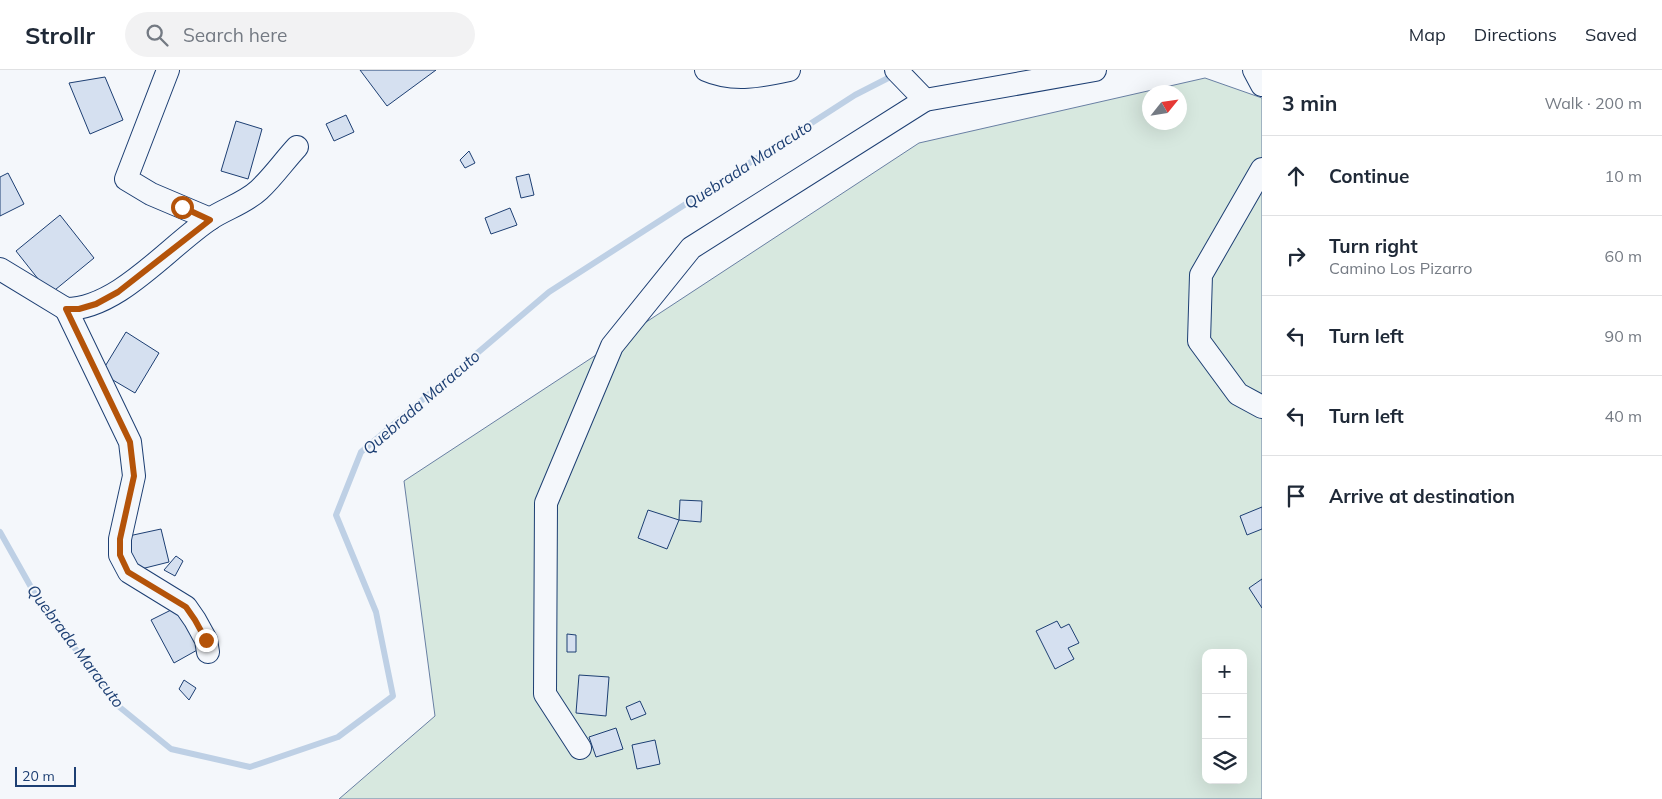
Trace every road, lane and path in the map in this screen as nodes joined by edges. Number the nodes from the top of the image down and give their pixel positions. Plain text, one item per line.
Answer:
1 (168, 70) edge
2 (706, 70) edge
3 (789, 70) edge
4 (1095, 70) edge
5 (1254, 70) edge
6 (902, 76) edge
7 (1262, 85) edge
8 (925, 100) junction
9 (297, 147) dead end
10 (1262, 169) edge
11 (210, 220) junction
12 (0, 269) edge
13 (66, 309) junction
14 (1262, 407) edge
15 (208, 652) dead end
16 (580, 748) dead end

1 - 11 street
2 - 3 street
4 - 8 street
5 - 7 street
6 - 8 street
8 - 16 street
9 - 11 street
10 - 14 street
11 - 13 street
12 - 13 street
13 - 15 street

